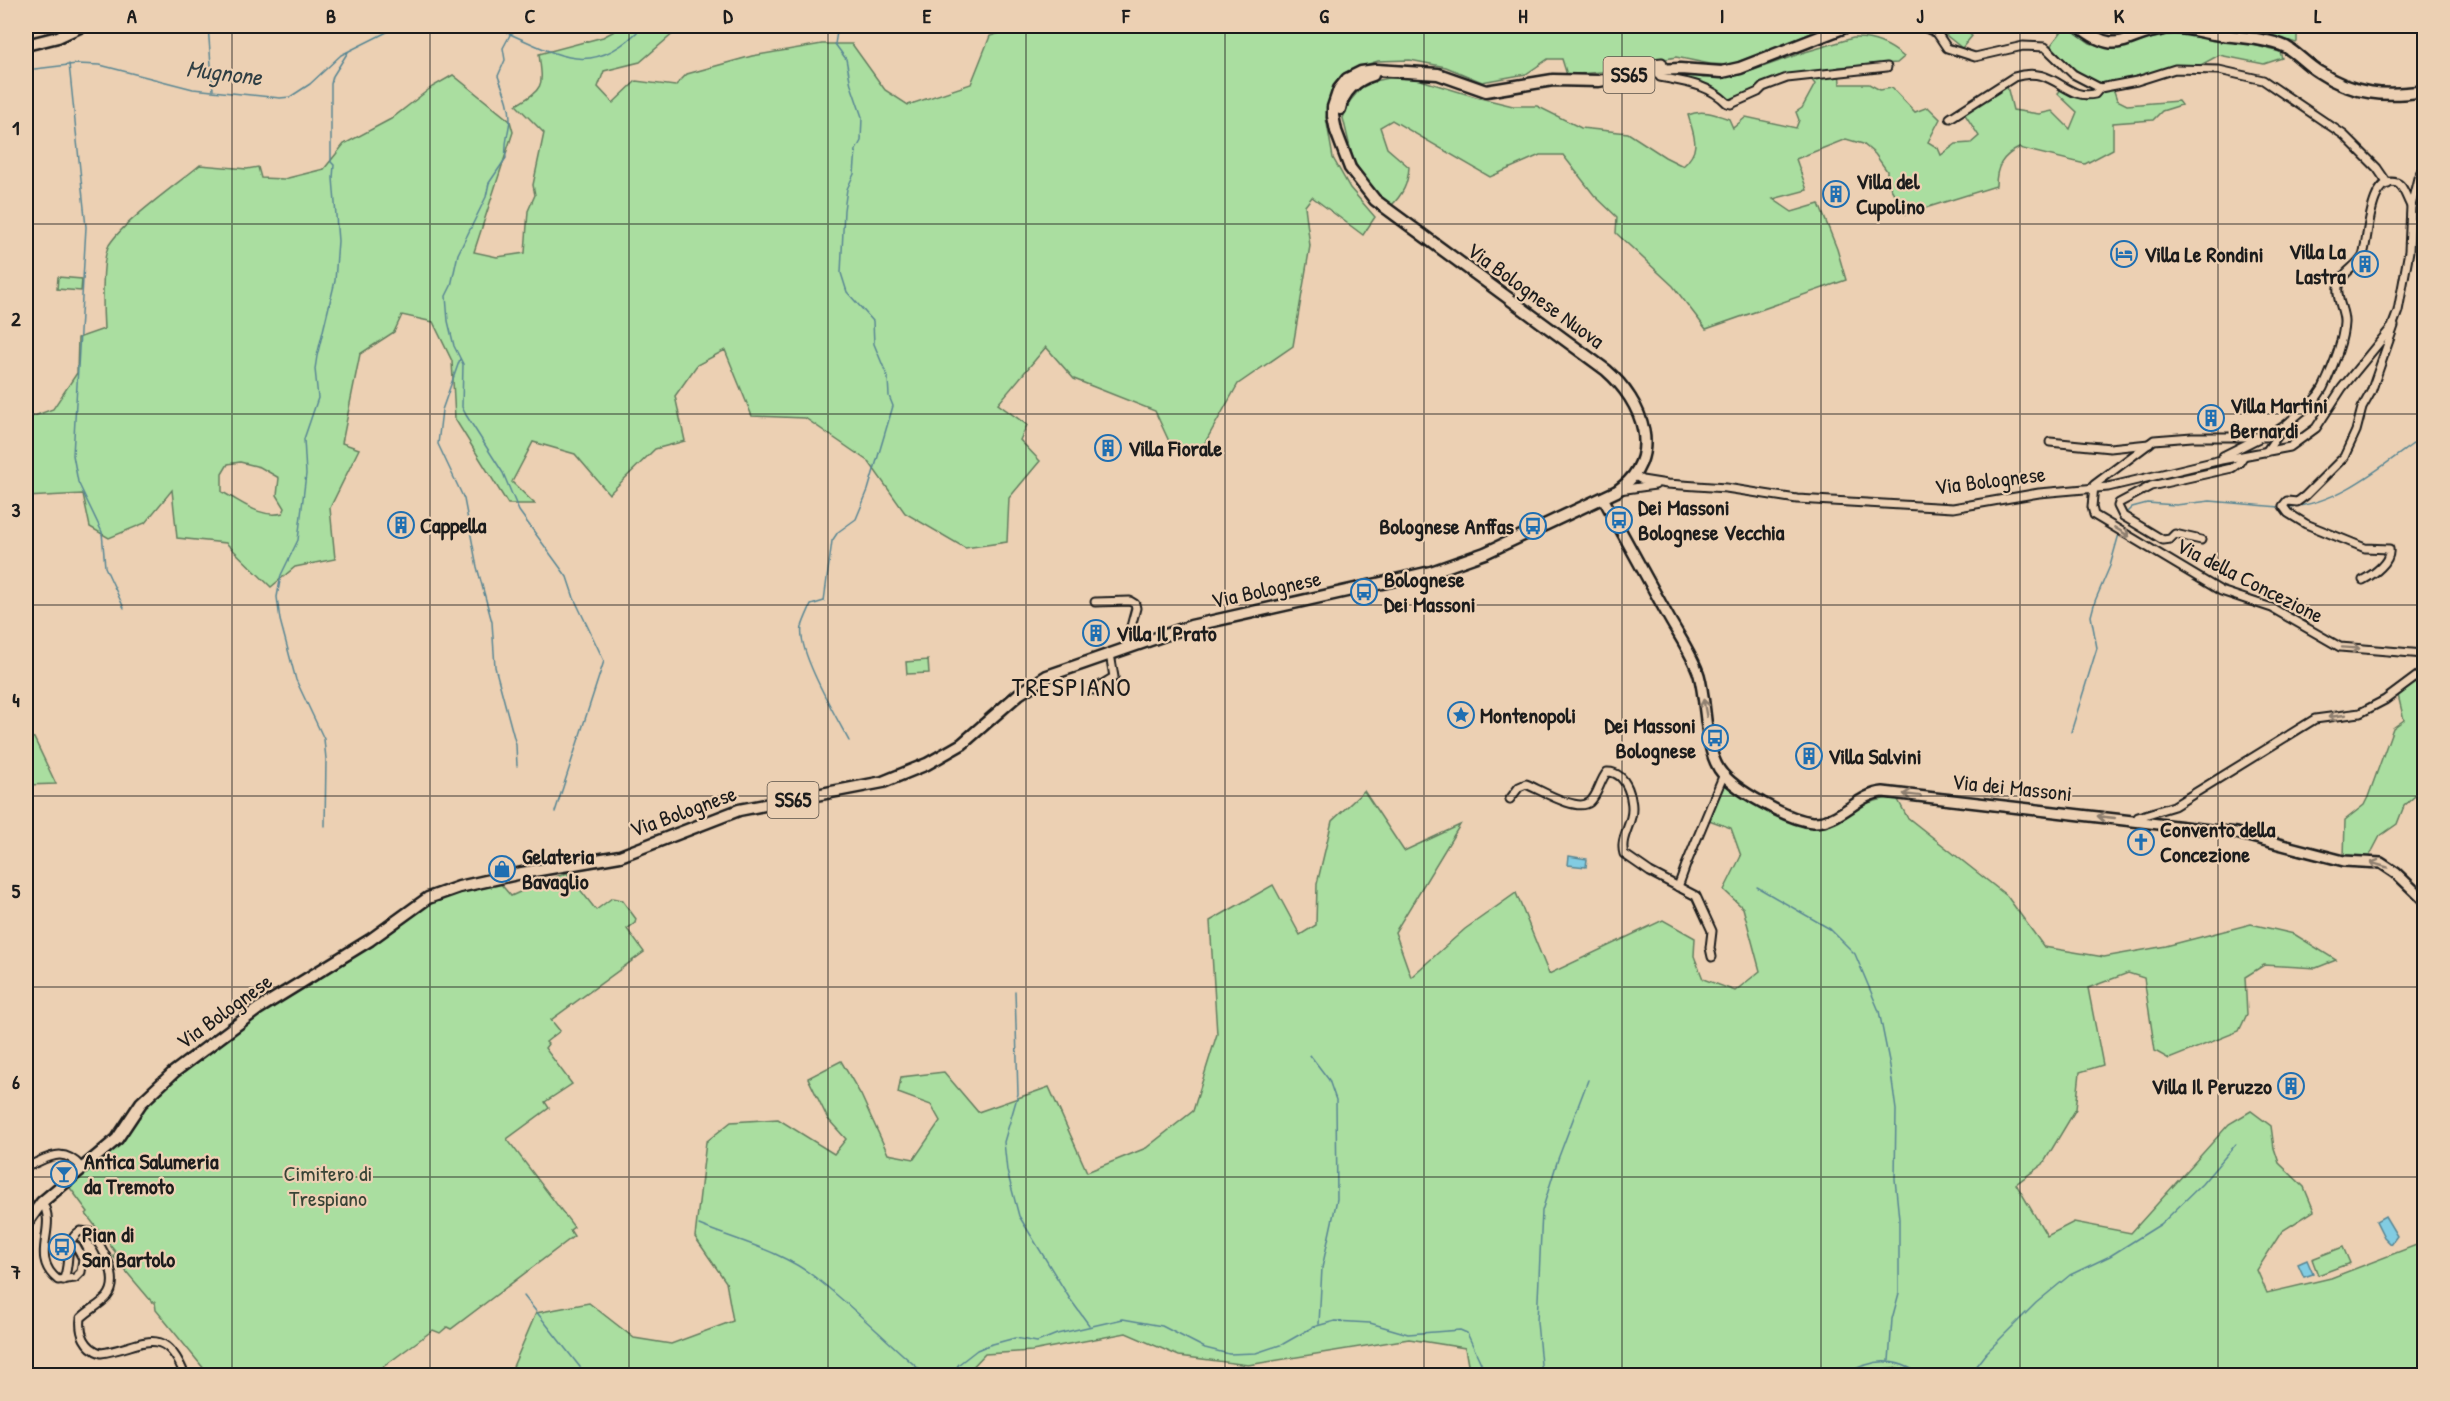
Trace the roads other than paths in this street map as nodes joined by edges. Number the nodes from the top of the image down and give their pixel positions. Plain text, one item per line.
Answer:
1 (82, 26) edge
2 (1848, 26) edge
3 (1921, 26) edge
4 (2079, 26) edge
5 (26, 45) edge
6 (1887, 67) dead end
7 (1660, 70) junction
8 (2100, 88) junction
9 (2424, 91) edge
10 (1950, 118) dead end
11 (2424, 166) edge
12 (2388, 184) junction
13 (2411, 206) junction
14 (2394, 320) junction
15 (2289, 423) junction
16 (2259, 438) junction
17 (2050, 442) dead end
18 (2150, 444) junction
19 (2266, 452) junction
20 (2223, 456) dead end
21 (2243, 457) junction
22 (1637, 481) junction
23 (2093, 489) junction
24 (1603, 498) junction
25 (2201, 540) dead end
26 (2363, 580) dead end
27 (1095, 602) dead end
28 (1125, 649) junction
29 (1110, 654) junction
30 (2424, 654) edge
31 (2424, 671) edge
32 (1093, 690) dead end
33 (1724, 774) junction
34 (1510, 799) dead end
35 (2136, 820) junction
36 (1678, 887) junction
37 (2424, 900) edge
38 (1712, 957) dead end
39 (26, 1167) edge
40 (82, 1168) junction
41 (42, 1202) junction
42 (26, 1224) edge
43 (68, 1248) junction
44 (63, 1280) junction
45 (185, 1376) edge

1 - 5 main road
2 - 7 main road, Via Bolognese Nuova / SS65
3 - 8 street
4 - 9 main road
6 - 7 street
7 - 22 main road, Via Bolognese Nuova / SS65
8 - 10 street
8 - 12 street
11 - 13 street, Via Bolognese
12 - 13 street
12 - 15 street
13 - 14 street, Via Bolognese
14 - 19 street, Via Bolognese
14 - 26 street, Via Bolognese
15 - 16 street
15 - 19 street
16 - 18 street
16 - 20 street
17 - 18 street
18 - 23 street
19 - 21 street, Via Bolognese
21 - 23 street, Via Bolognese
21 - 25 street, Via Bolognese
22 - 23 street, Via Bolognese
22 - 24 main road, Via Bolognese / SS65
23 -> 30 street, Via della Concezione
24 - 28 main road, Via Bolognese / SS65
33 -> 24 street, Via dei Massoni
27 - 28 street
28 - 29 main road, Via Bolognese / SS65
29 - 32 street
29 - 40 main road, Via Bolognese / SS65
31 -> 35 street
35 -> 33 street, Via dei Massoni
33 - 36 street
34 - 36 street
37 -> 35 street, Via dei Massoni
36 - 38 street
39 - 40 street
40 - 41 main road, Via Bolognese / SS65
41 - 42 main road, Via Bolognese / SS65
41 - 44 street
43 - 44 street
43 - 44 street
43 - 45 street

